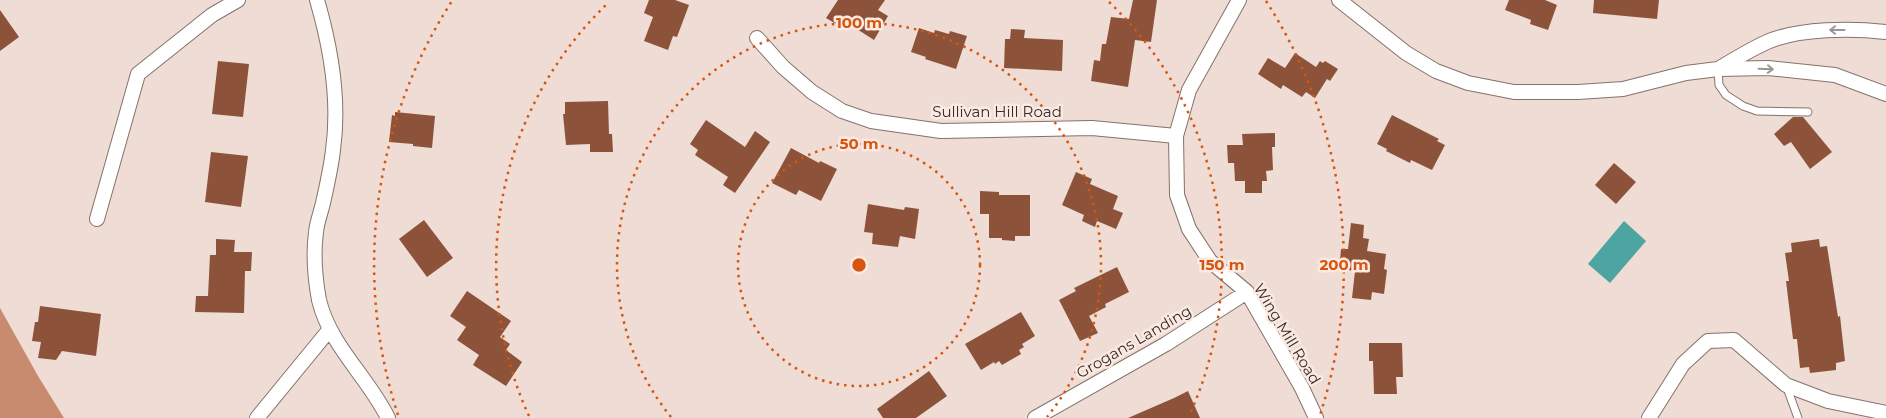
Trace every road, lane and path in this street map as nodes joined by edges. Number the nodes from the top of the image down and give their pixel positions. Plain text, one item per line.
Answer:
1 (238, 0) edge
2 (317, 0) edge
3 (1239, 0) edge
4 (1339, 0) edge
5 (1886, 32) edge
6 (757, 38) dead end
7 (1718, 69) junction
8 (1886, 94) edge
9 (1808, 112) dead end
10 (1176, 136) junction
11 (97, 219) dead end
12 (1247, 292) junction
13 (330, 329) junction
14 (1786, 384) junction
15 (1886, 413) edge
16 (257, 418) edge
17 (388, 418) edge
18 (1035, 418) edge
19 (1316, 418) edge
20 (1648, 418) edge
21 (1798, 418) edge

1 - 11 street
2 - 13 street
3 - 10 street, Wing Mill Road
4 - 7 street
5 -> 7 street
6 - 10 street, Sullivan Hill Road
7 -> 8 street
7 - 9 lane
10 - 12 street, Wing Mill Road
12 - 18 street, Grogans Landing
12 - 19 street, Wing Mill Road
13 - 16 street
13 - 17 street
14 - 15 street
14 - 20 street
14 - 21 lane

